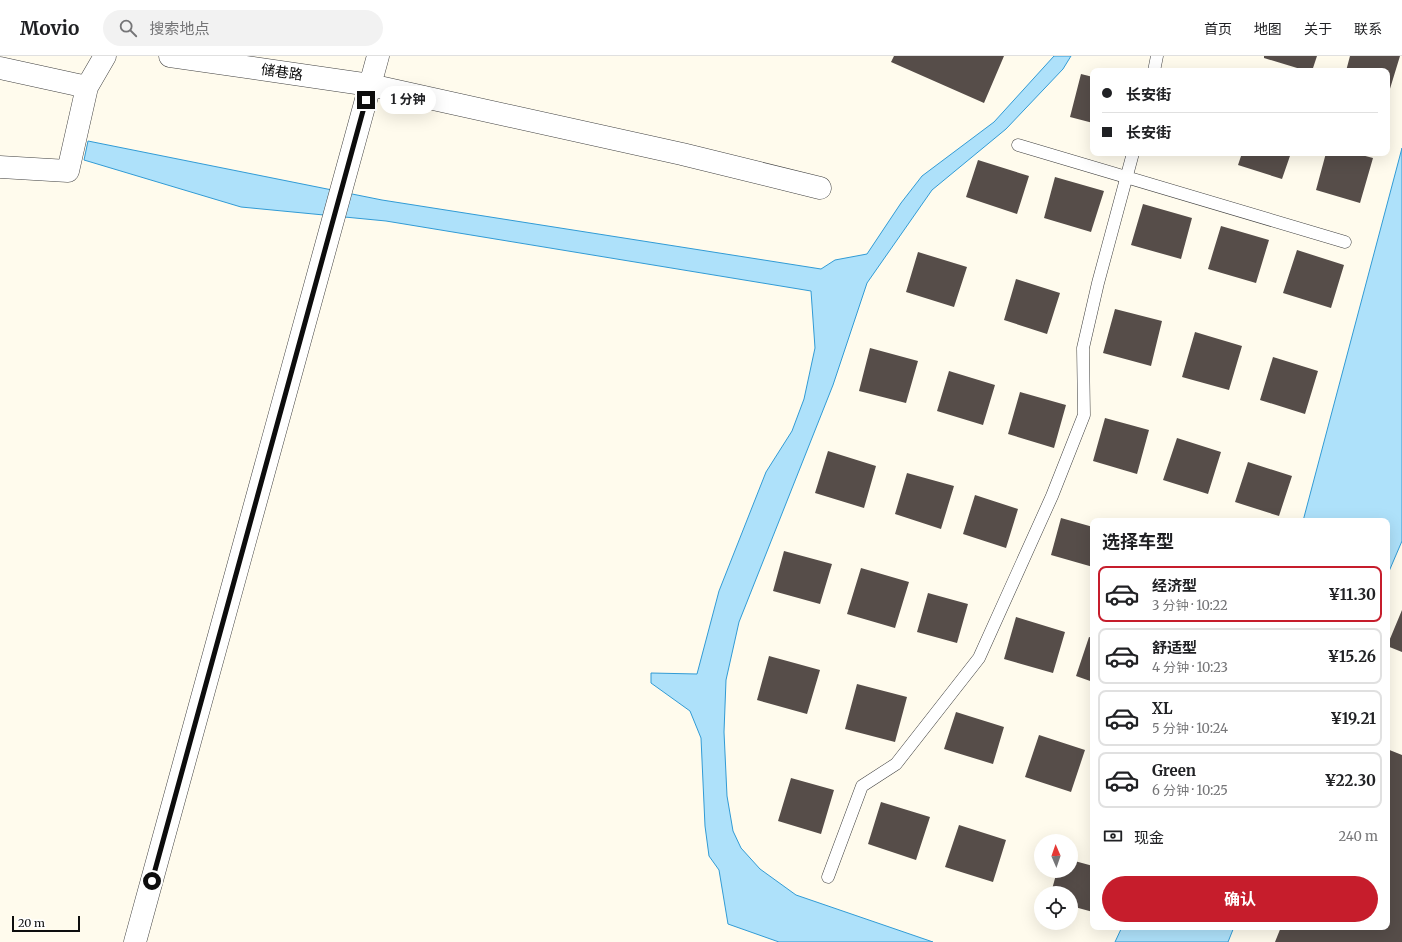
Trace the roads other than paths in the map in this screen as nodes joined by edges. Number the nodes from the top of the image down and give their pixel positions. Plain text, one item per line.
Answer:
1 (105, 56) edge
2 (170, 56) edge
3 (378, 56) edge
4 (1158, 56) edge
5 (0, 68) edge
6 (1155, 68) edge
7 (370, 85) junction
8 (87, 87) junction
9 (1018, 145) dead end
10 (1132, 156) edge
11 (0, 167) edge
12 (1127, 178) junction
13 (820, 188) dead end
14 (1345, 242) dead end
15 (828, 877) dead end
16 (135, 942) edge

1 - 8 street
2 - 7 street, 储巷路
3 - 7 street
4 - 6 lane
5 - 8 street
7 - 13 street, 储巷路
7 - 16 street
8 - 11 street
9 - 12 lane
10 - 12 lane
12 - 14 lane
12 - 15 lane

